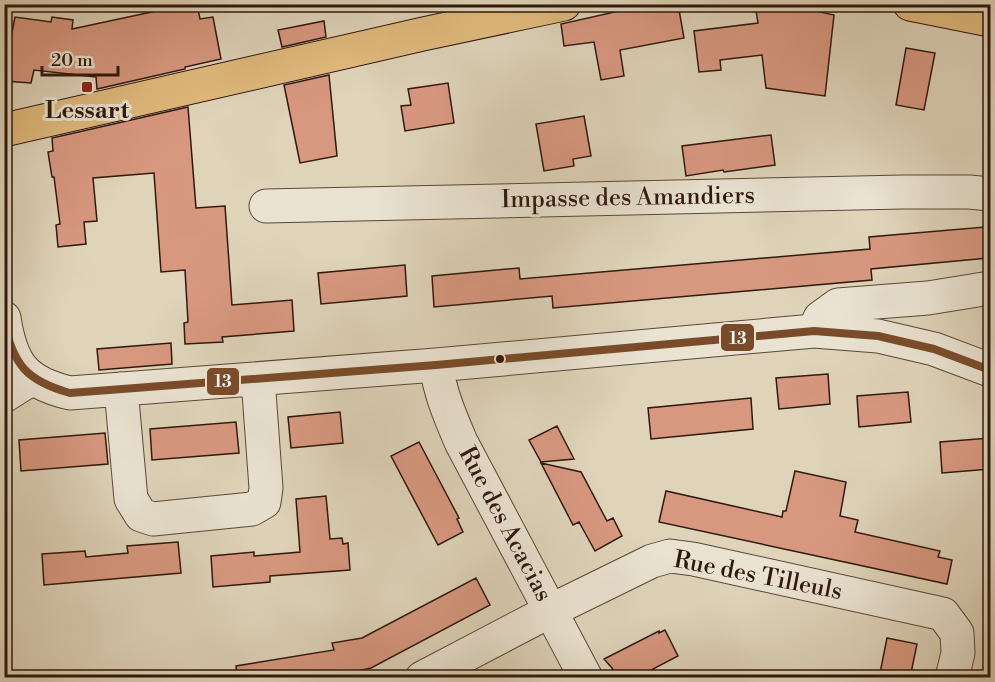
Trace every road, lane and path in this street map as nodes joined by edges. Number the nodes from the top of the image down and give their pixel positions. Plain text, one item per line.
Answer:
1 (564, 4) edge
2 (910, 4) edge
3 (990, 20) edge
4 (4, 130) edge
5 (990, 194) edge
6 (266, 206) dead end
7 (990, 288) edge
8 (4, 318) edge
9 (814, 331) junction
10 (436, 365) junction
11 (990, 370) edge
12 (258, 379) junction
13 (18, 387) edge
14 (121, 389) junction
15 (550, 611) junction
16 (422, 678) edge
17 (586, 678) edge
18 (952, 678) edge

1 - 4 main road
2 - 3 main road
5 - 6 street, Impasse des Amandiers
7 - 9 street
8 - 13 street
9 - 10 street
9 - 11 street
10 - 12 street
10 - 15 street, Rue des Acacias
12 - 14 street
12 - 14 street
13 - 14 street
15 - 16 street, Rue des Tilleuls
15 - 17 street, Rue des Acacias
15 - 18 street, Rue des Tilleuls

